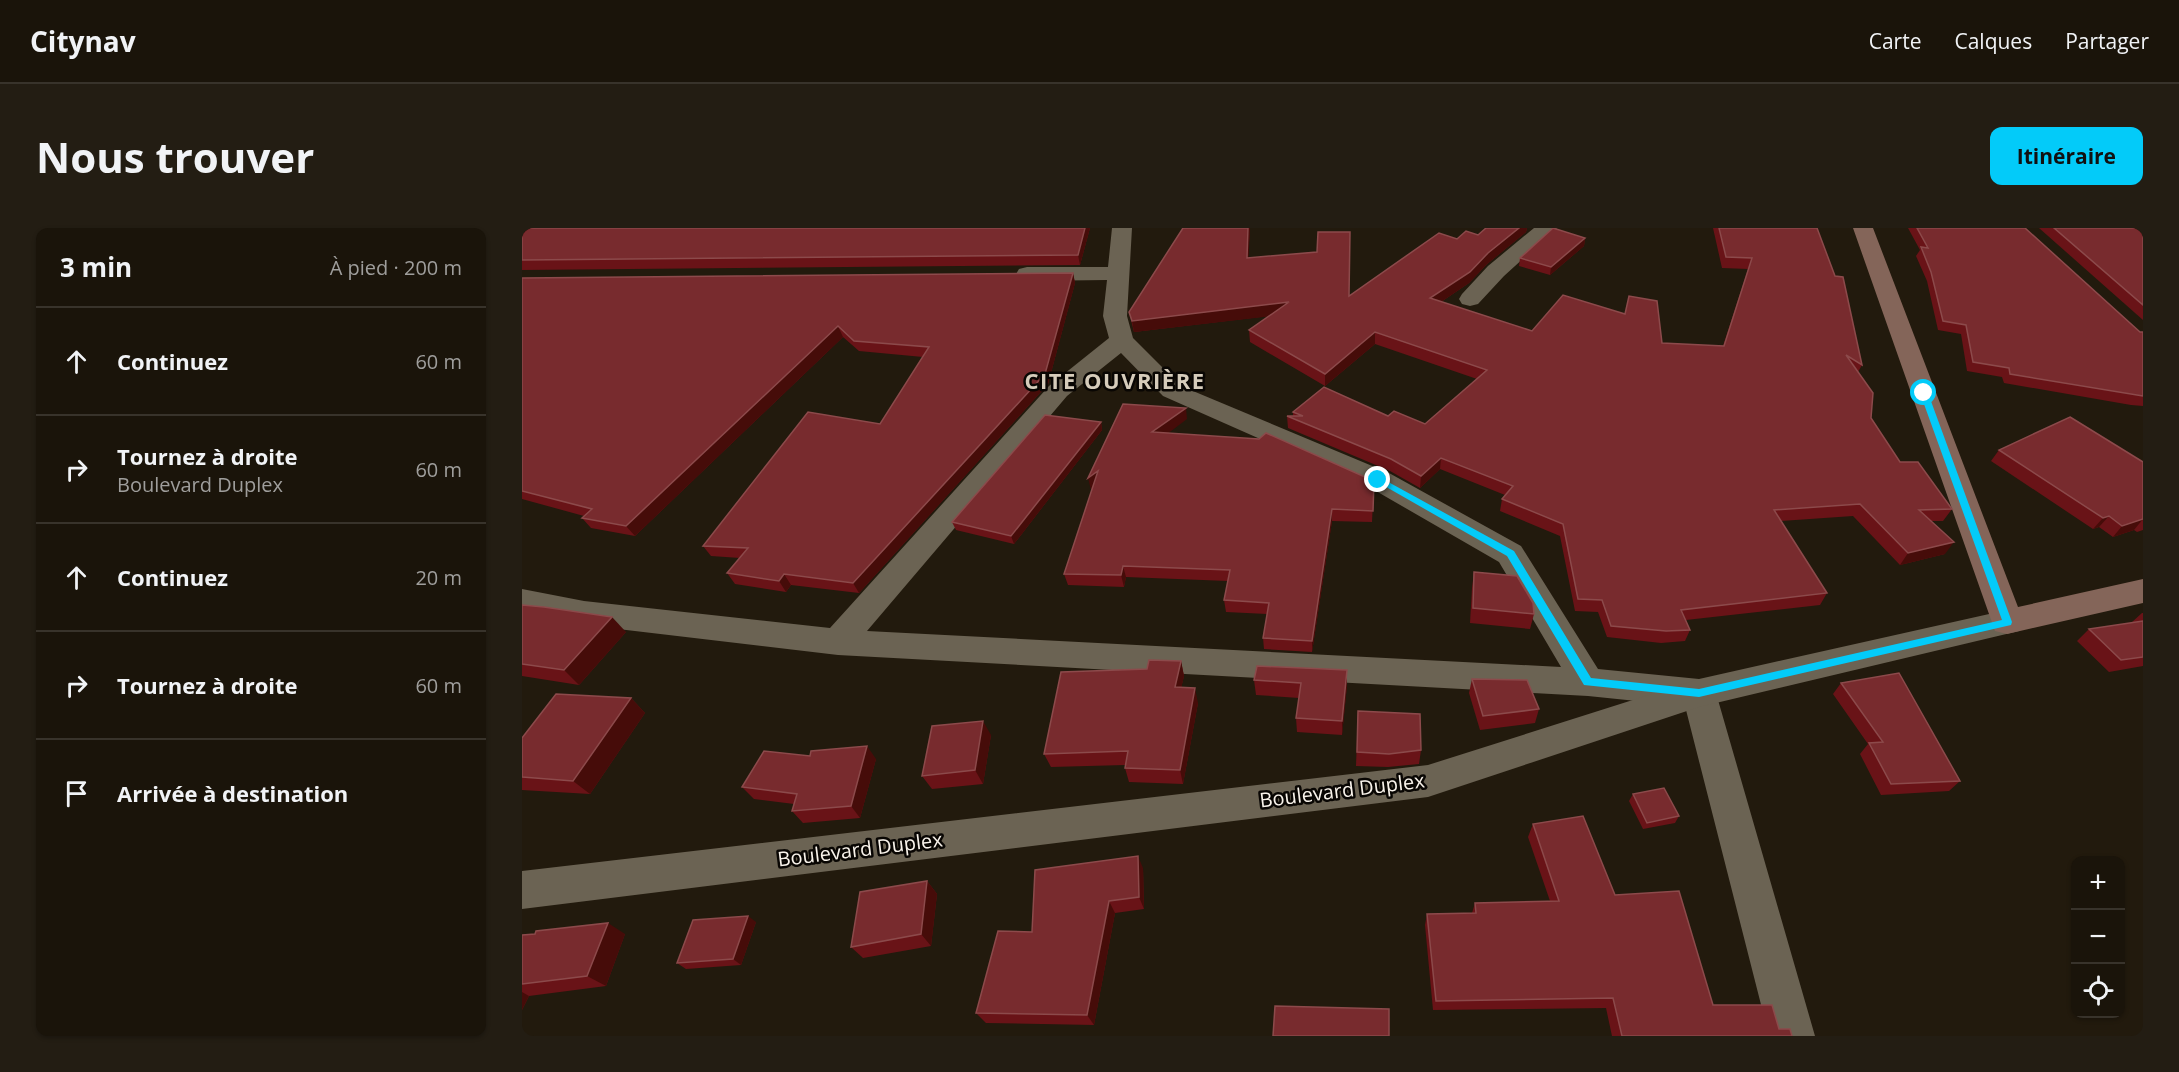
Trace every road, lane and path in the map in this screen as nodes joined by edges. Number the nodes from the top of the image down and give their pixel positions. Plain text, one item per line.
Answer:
1 (1122, 228) edge
2 (1547, 228) edge
3 (1863, 228) edge
4 (1118, 273) junction
5 (1008, 274) edge
6 (1470, 299) dead end
7 (1122, 340) junction
8 (2143, 591) edge
9 (522, 601) edge
10 (2007, 622) junction
11 (838, 642) junction
12 (1588, 682) junction
13 (1699, 693) junction
14 (522, 890) edge
15 (1792, 1036) edge

1 - 4 street
2 - 6 street
3 - 10 main road
4 - 5 street
4 - 7 street
7 - 11 street
7 - 12 street
8 - 10 main road, Boulevard Duplex
9 - 11 street
10 - 13 street, Boulevard Duplex
11 - 12 street
12 - 13 street
13 - 14 street, Boulevard Duplex
13 - 15 street

